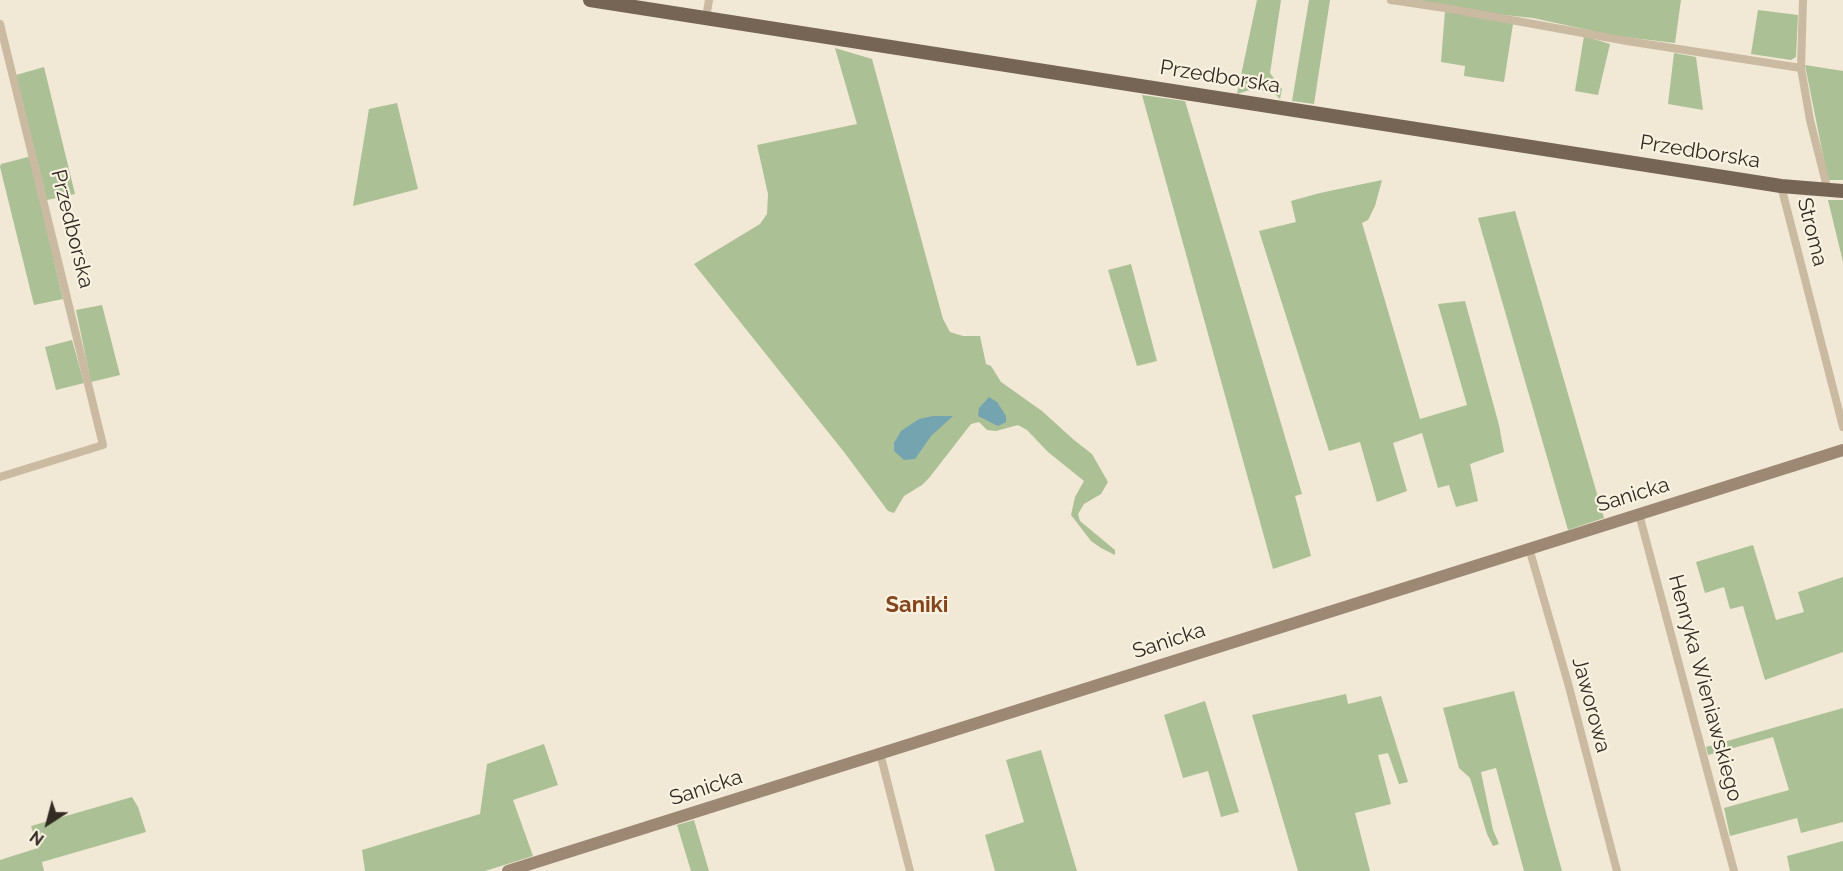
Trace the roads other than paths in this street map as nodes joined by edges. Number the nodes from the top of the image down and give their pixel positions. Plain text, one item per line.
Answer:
1 (591, 0) edge
2 (709, 0) edge
3 (1391, 0) edge
4 (1803, 0) edge
5 (706, 18) junction
6 (0, 24) edge
7 (1801, 68) junction
8 (1781, 186) junction
9 (1828, 191) junction
10 (1843, 191) edge
11 (1843, 427) edge
12 (1843, 450) edge
13 (0, 477) edge
14 (1639, 514) junction
15 (1529, 548) junction
16 (880, 753) junction
17 (508, 871) edge
18 (910, 871) edge
19 (1617, 871) edge
20 (1734, 871) edge

1 - 5 main road, Przedborska
2 - 5 street
3 - 7 street
4 - 7 street
5 - 8 main road, Przedborska
6 - 13 street, Przedborska
7 - 9 street
8 - 9 main road, Przedborska
8 - 11 street, Stroma
9 - 10 main road, Przedborska
12 - 14 street, Sanicka
14 - 15 street, Sanicka
14 - 20 street, Henryka Wieniawskiego
15 - 16 street, Sanicka
15 - 19 street, Jaworowa
16 - 17 street, Sanicka
16 - 18 street

